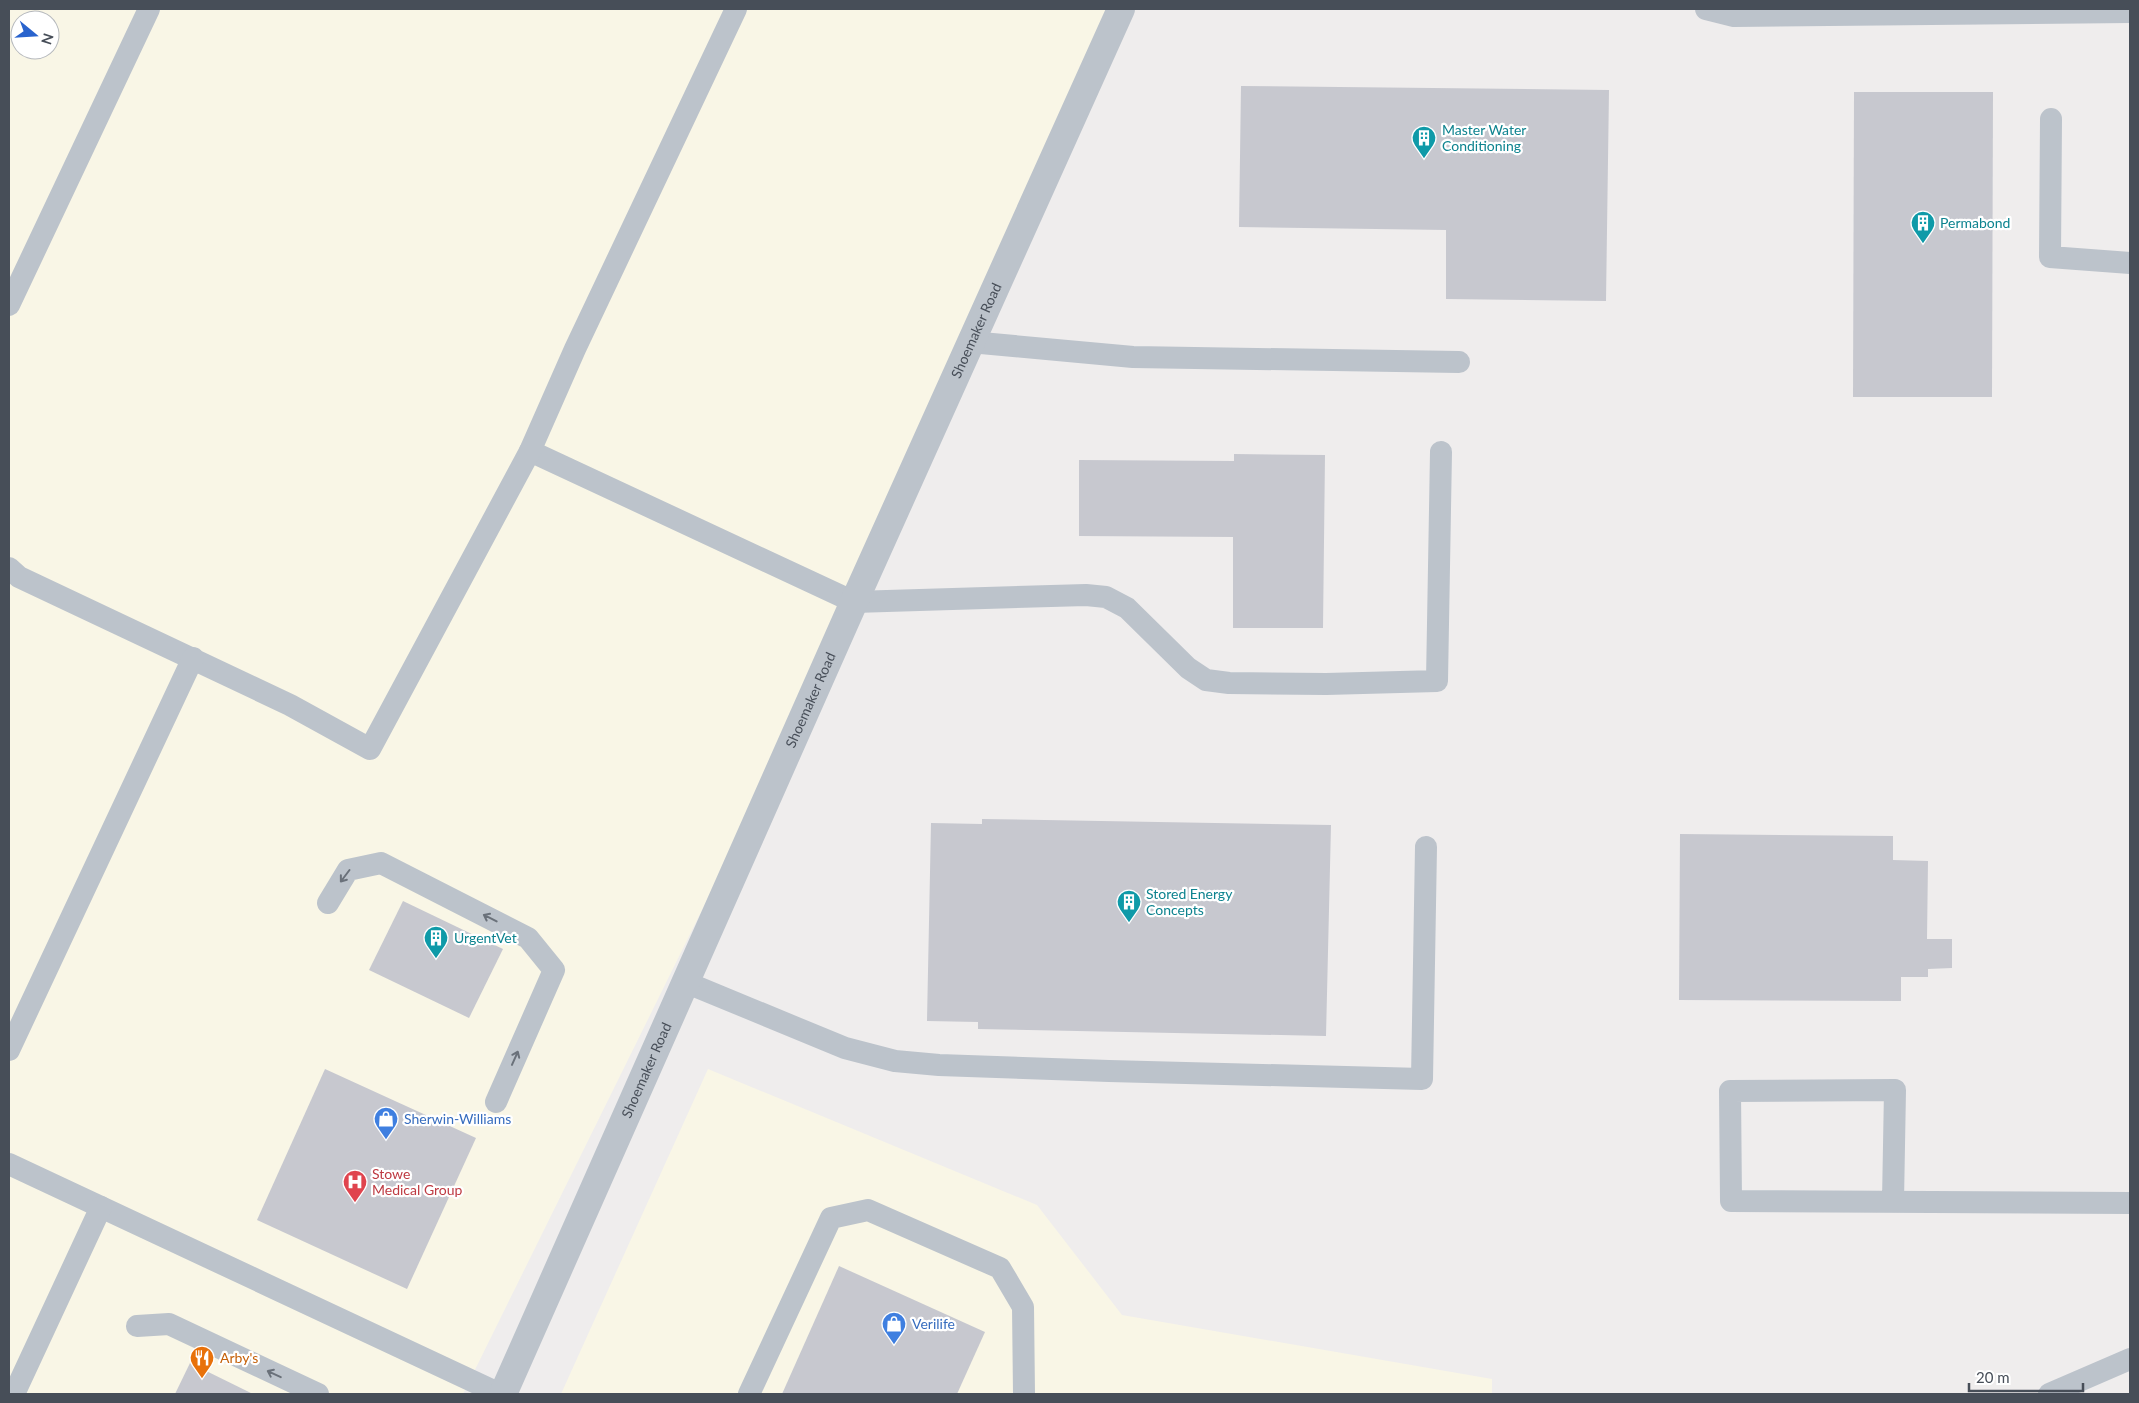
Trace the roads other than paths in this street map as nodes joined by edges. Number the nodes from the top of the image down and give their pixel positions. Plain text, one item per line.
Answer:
1 (149, 9) edge
2 (736, 9) edge
3 (1121, 9) edge
4 (1706, 9) edge
5 (2130, 12) edge
6 (2051, 119) dead end
7 (2130, 263) edge
8 (9, 305) edge
9 (970, 342) junction
10 (1459, 362) dead end
11 (530, 451) junction
12 (1441, 452) dead end
13 (9, 568) edge
14 (854, 602) junction
15 (193, 658) junction
16 (1426, 847) dead end
17 (328, 903) dead end
18 (685, 982) junction
19 (9, 1050) edge
20 (496, 1102) dead end
21 (9, 1164) edge
22 (1894, 1201) junction
23 (2130, 1203) edge
24 (101, 1207) junction
25 (137, 1326) dead end
26 (2130, 1359) edge
27 (14, 1394) edge
28 (318, 1394) edge
29 (501, 1394) edge
30 (750, 1394) edge
31 (1024, 1394) edge
32 (2049, 1394) edge

1 - 8 lane
2 - 11 lane
3 - 9 street, Shoemaker Road
4 - 5 lane
6 - 7 lane
9 - 10 lane
9 - 14 street, Shoemaker Road
11 - 14 lane
11 - 15 lane
12 - 14 lane
13 - 15 lane
14 - 18 street, Shoemaker Road
15 - 19 lane
16 - 18 lane
20 -> 17 lane
18 - 29 street, Shoemaker Road
21 - 24 lane
22 - 22 lane
22 - 23 lane
24 - 27 lane
24 - 29 lane
28 -> 25 lane
26 - 32 lane
30 - 31 lane

